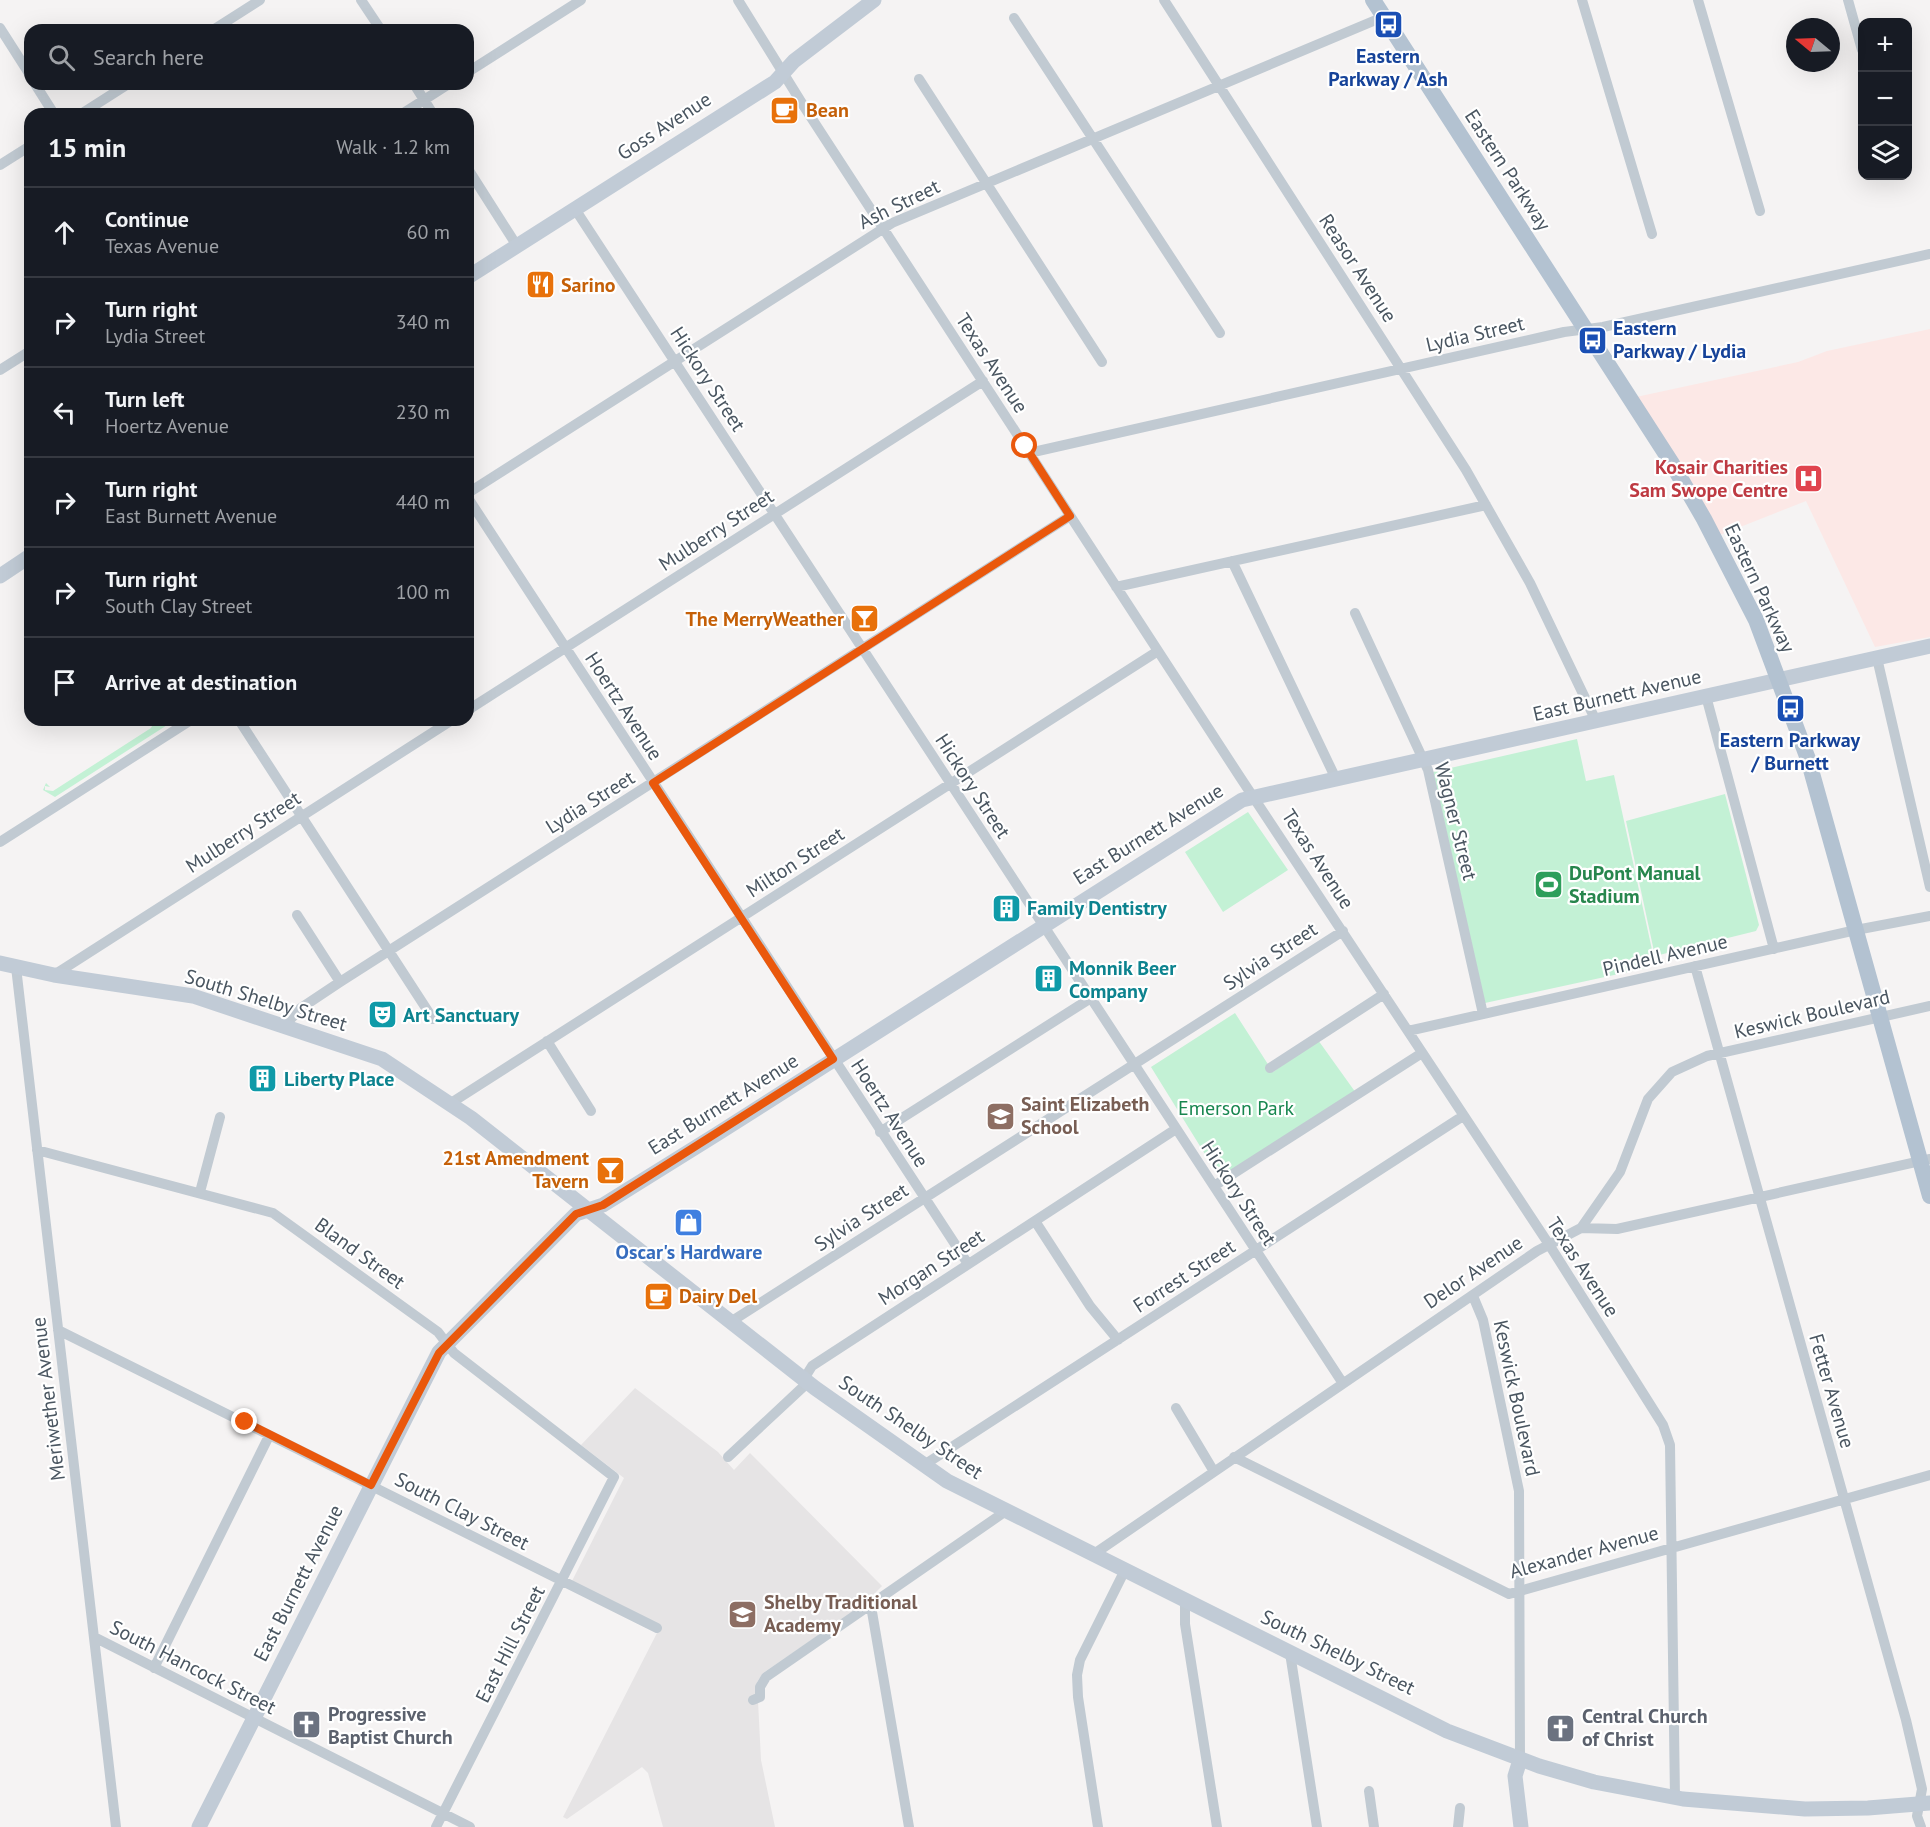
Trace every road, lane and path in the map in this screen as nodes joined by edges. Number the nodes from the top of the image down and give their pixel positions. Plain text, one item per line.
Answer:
1 (260, 0) edge
2 (362, 0) edge
3 (581, 0) edge
4 (738, 0) edge
5 (874, 0) edge
6 (1164, 0) edge
7 (1373, 0) edge
8 (1582, 0) edge
9 (1698, 0) edge
10 (1848, 0) edge
11 (1383, 17) junction
12 (1014, 18) dead end
13 (222, 24) edge
14 (377, 24) edge
15 (0, 28) edge
16 (1858, 33) edge
17 (24, 66) edge
18 (474, 68) edge
19 (783, 72) junction
20 (919, 79) dead end
21 (1219, 86) junction
22 (39, 90) edge
23 (119, 90) edge
24 (418, 90) edge
25 (440, 90) edge
26 (424, 100) junction
27 (50, 108) edge
28 (90, 108) edge
29 (411, 108) edge
30 (429, 108) edge
31 (1093, 139) junction
32 (24, 150) edge
33 (0, 165) edge
34 (474, 178) edge
35 (988, 183) junction
36 (575, 209) junction
37 (1760, 211) dead end
38 (884, 228) junction
39 (1652, 234) dead end
40 (517, 246) junction
41 (1930, 254) edge
42 (474, 273) edge
43 (1585, 329) junction
44 (1220, 333) dead end
45 (24, 355) edge
46 (675, 362) junction
47 (1102, 362) dead end
48 (1402, 369) junction
49 (0, 370) edge
50 (983, 381) junction
51 (1029, 453) junction
52 (474, 489) edge
53 (1486, 506) junction
54 (474, 507) edge
55 (775, 514) junction
56 (1070, 516) junction
57 (24, 560) edge
58 (1232, 561) junction
59 (0, 576) edge
60 (1116, 587) junction
61 (1354, 613) dead end
62 (1930, 646) edge
63 (565, 648) junction
64 (863, 649) junction
65 (1158, 651) junction
66 (1877, 658) junction
67 (1780, 679) junction
68 (1706, 696) junction
69 (474, 706) edge
70 (1596, 721) junction
71 (183, 726) edge
72 (243, 726) edge
73 (443, 726) edge
74 (1423, 760) junction
75 (1336, 779) junction
76 (653, 783) junction
77 (951, 784) junction
78 (1254, 798) junction
79 (302, 816) junction
80 (0, 843) edge
81 (1930, 887) edge
82 (297, 915) dead end
83 (1930, 916) edge
84 (741, 917) junction
85 (1043, 925) junction
86 (1856, 930) junction
87 (1343, 931) junction
88 (1774, 949) junction
89 (391, 950) junction
90 (0, 963) edge
91 (1695, 966) junction
92 (16, 967) junction
93 (54, 975) junction
94 (340, 982) junction
95 (1384, 994) junction
96 (1091, 998) junction
97 (1930, 1005) edge
98 (1483, 1014) junction
99 (1880, 1017) junction
100 (433, 1019) dead end
101 (284, 1026) junction
102 (1408, 1031) junction
103 (547, 1041) junction
104 (1422, 1053) junction
105 (1719, 1053) junction
106 (833, 1059) junction
107 (1134, 1064) junction
108 (1270, 1068) dead end
109 (451, 1103) junction
110 (591, 1110) dead end
111 (1463, 1116) junction
112 (220, 1118) dead end
113 (1176, 1129) junction
114 (880, 1132) junction
115 (37, 1150) junction
116 (1925, 1160) edge
117 (1214, 1186) junction
118 (201, 1192) junction
119 (1930, 1196) edge
120 (1760, 1197) junction
121 (924, 1198) junction
122 (589, 1210) junction
123 (1035, 1221) junction
124 (1581, 1228) junction
125 (1550, 1246) junction
126 (1256, 1250) junction
127 (968, 1264) junction
128 (1473, 1296) junction
129 (732, 1321) junction
130 (58, 1329) junction
131 (1118, 1340) junction
132 (447, 1343) junction
133 (804, 1379) junction
134 (1342, 1382) junction
135 (1176, 1408) dead end
136 (270, 1436) junction
137 (728, 1456) dead end
138 (1234, 1457) junction
139 (924, 1465) junction
140 (1213, 1470) junction
141 (1930, 1474) edge
142 (614, 1477) joint
143 (371, 1485) junction
144 (1844, 1499) junction
145 (1006, 1511) junction
146 (1673, 1547) junction
147 (1094, 1554) junction
148 (1125, 1570) junction
149 (561, 1582) junction
150 (1519, 1591) junction
151 (1185, 1600) junction
152 (871, 1605) junction
153 (657, 1628) dead end
154 (94, 1637) junction
155 (1290, 1653) junction
156 (154, 1668) junction
157 (753, 1700) dead end
158 (254, 1718) junction
159 (1520, 1760) junction
160 (1369, 1791) dead end
161 (1675, 1798) junction
162 (1925, 1803) edge
163 (1460, 1808) dead end
164 (444, 1814) junction
165 (116, 1827) edge
166 (199, 1827) edge
167 (436, 1827) edge
168 (470, 1827) edge
169 (909, 1827) edge
170 (1098, 1827) edge
171 (1217, 1827) edge
172 (1317, 1827) edge
173 (1374, 1827) edge
174 (1459, 1827) edge
175 (1521, 1827) edge
176 (1920, 1827) edge

1 - 13 street
2 - 14 street
3 - 18 street
4 - 19 street, Texas Avenue
5 - 19 main road, Goss Avenue
6 - 21 street, Reasor Avenue
7 - 11 main road, Eastern Parkway
8 - 39 street
9 - 37 street
10 - 16 street
11 - 21 street, Ash Street
11 - 43 main road, Eastern Parkway
12 - 31 street
15 - 17 street
19 - 36 main road, Goss Avenue
19 - 38 street, Texas Avenue
20 - 35 street
21 - 31 street, Ash Street
21 - 48 street, Reasor Avenue
22 - 27 street
23 - 28 street
24 - 26 street
25 - 26 street
26 - 29 street
26 - 30 street
31 - 35 street, Ash Street
31 - 44 street
32 - 33 street
34 - 40 street
35 - 38 street, Ash Street
35 - 47 street
36 - 40 main road, Goss Avenue
36 - 46 street, Hickory Street
38 - 46 street, Ash Street
38 - 50 street, Texas Avenue
40 - 42 main road, Goss Avenue
41 - 43 street, Lydia Street
43 - 48 street, Lydia Street
43 - 67 main road, Eastern Parkway
45 - 49 street
46 - 52 street, Ash Street
46 - 55 street, Hickory Street
48 - 51 street, Lydia Street
48 - 53 street, Reasor Avenue
50 - 51 street, Texas Avenue
50 - 55 street, Mulberry Street
51 - 56 street, Texas Avenue
53 - 58 street
53 - 70 street, Reasor Avenue
54 - 63 street, Hoertz Avenue
55 - 63 street, Mulberry Street
55 - 64 street, Hickory Street
56 - 60 street, Texas Avenue
56 - 64 street, Lydia Street
57 - 59 main road
58 - 60 street
58 - 75 street
60 - 65 street, Texas Avenue
61 - 74 street, Wagner Street
62 - 66 main road, East Burnett Avenue
63 - 69 street, Mulberry Street
63 - 76 street, Hoertz Avenue
64 - 76 street, Lydia Street
64 - 77 street, Hickory Street
65 - 77 street, Milton Street
65 - 78 street, Texas Avenue
66 - 67 main road, East Burnett Avenue
66 - 81 street
67 - 68 main road, East Burnett Avenue
67 - 86 main road, Eastern Parkway
68 - 70 main road, East Burnett Avenue
68 - 88 street
70 - 74 main road, East Burnett Avenue
71 - 80 street
72 - 79 street
73 - 79 street, Mulberry Street
74 - 75 main road, East Burnett Avenue
74 - 98 street, Wagner Street
75 - 78 main road, East Burnett Avenue
76 - 84 street, Hoertz Avenue
76 - 89 street, Lydia Street
77 - 84 street, Milton Street
77 - 85 street, Hickory Street
78 - 85 main road, East Burnett Avenue
78 - 87 street, Texas Avenue
79 - 89 street
79 - 93 street, Mulberry Street
82 - 94 street
83 - 86 street, Pindell Avenue
84 - 103 street, Milton Street
84 - 106 street, Hoertz Avenue
85 - 96 street, Hickory Street
85 - 106 main road, East Burnett Avenue
86 - 88 street, Pindell Avenue
86 - 99 main road, Eastern Parkway
87 - 95 street, Texas Avenue
87 - 107 street, Sylvia Street
88 - 91 street, Pindell Avenue
89 - 94 street, Lydia Street
89 - 100 street
90 - 92 main road, South Shelby Street
91 - 98 street, Pindell Avenue
91 - 105 street, Fetter Avenue
92 - 93 main road, South Shelby Street
92 - 115 street, Meriwether Avenue
93 - 101 main road, South Shelby Street
94 - 101 street, Lydia Street
95 - 102 street, Texas Avenue
95 - 108 street
96 - 107 street, Hickory Street
96 - 114 street
97 - 99 street, Keswick Boulevard
98 - 102 street, Pindell Avenue
99 - 105 street, Keswick Boulevard
99 - 116 main road, Eastern Parkway
101 - 109 main road, South Shelby Street
102 - 104 street, Texas Avenue
103 - 109 street, Milton Street
103 - 110 street
104 - 111 street, Texas Avenue
104 - 117 street
105 - 120 street, Fetter Avenue
105 - 124 street, Keswick Boulevard
106 - 114 street, Hoertz Avenue
106 - 122 main road, East Burnett Avenue
107 - 113 street, Hickory Street
107 - 121 street, Sylvia Street
109 - 122 main road, South Shelby Street
111 - 125 street, Texas Avenue
111 - 126 street, Forrest Street
112 - 118 street
113 - 117 street, Hickory Street
113 - 123 street, Morgan Street
114 - 121 street, Hoertz Avenue
115 - 118 street, Bland Street
115 - 130 street, Meriwether Avenue
116 - 119 main road, Eastern Parkway
116 - 120 street
117 - 126 street, Hickory Street
118 - 132 street, Bland Street
120 - 124 street
120 - 144 street, Fetter Avenue
121 - 127 street, Hoertz Avenue
121 - 129 street, Sylvia Street
122 - 129 main road, South Shelby Street
122 - 132 main road, East Burnett Avenue
123 - 127 street, Morgan Street
123 - 131 street
124 - 125 street, Delor Avenue
125 - 128 street, Delor Avenue
125 - 146 street, Texas Avenue
126 - 131 street, Forrest Street
126 - 134 street, Hickory Street
127 - 133 street, Morgan Street
128 - 134 street, Delor Avenue
128 - 150 street, Keswick Boulevard
129 - 133 main road, South Shelby Street
130 - 136 street, South Clay Street
130 - 154 street, Meriwether Avenue
131 - 139 street, Forrest Street
132 - 142 street, Bland Street
132 - 143 main road, East Burnett Avenue
133 - 137 street, Morgan Street
133 - 139 main road, South Shelby Street
134 - 138 street, Delor Avenue
135 - 140 street
136 - 143 street, South Clay Street
136 - 156 street
138 - 140 street, Delor Avenue
138 - 150 street, Alexander Avenue
139 - 145 main road, South Shelby Street
140 - 147 street, Delor Avenue
141 - 144 street, Alexander Avenue
142 - 149 street, East Hill Street
143 - 149 street, South Clay Street
143 - 158 main road, East Burnett Avenue
144 - 146 street, Alexander Avenue
144 - 162 street, Fetter Avenue
145 - 147 main road, South Shelby Street
145 - 152 street
146 - 150 street, Alexander Avenue
146 - 161 street, Texas Avenue
147 - 148 main road, South Shelby Street
148 - 151 main road, South Shelby Street
148 - 170 street
149 - 153 street, South Clay Street
149 - 164 street, East Hill Street
150 - 159 street, Keswick Boulevard
151 - 155 main road, South Shelby Street
151 - 171 street
152 - 157 street
152 - 169 street
154 - 156 street, South Hancock Street
154 - 165 street, Meriwether Avenue
155 - 159 main road, South Shelby Street
155 - 172 street
156 - 158 street, South Hancock Street
158 - 164 street, South Hancock Street
158 - 166 main road, East Burnett Avenue
159 - 161 main road, South Shelby Street
159 - 175 main road
160 - 173 street
161 - 162 main road, South Shelby Street
162 - 176 street, Fetter Avenue
163 - 174 street
164 - 167 street, East Hill Street
164 - 168 street, South Hancock Street

